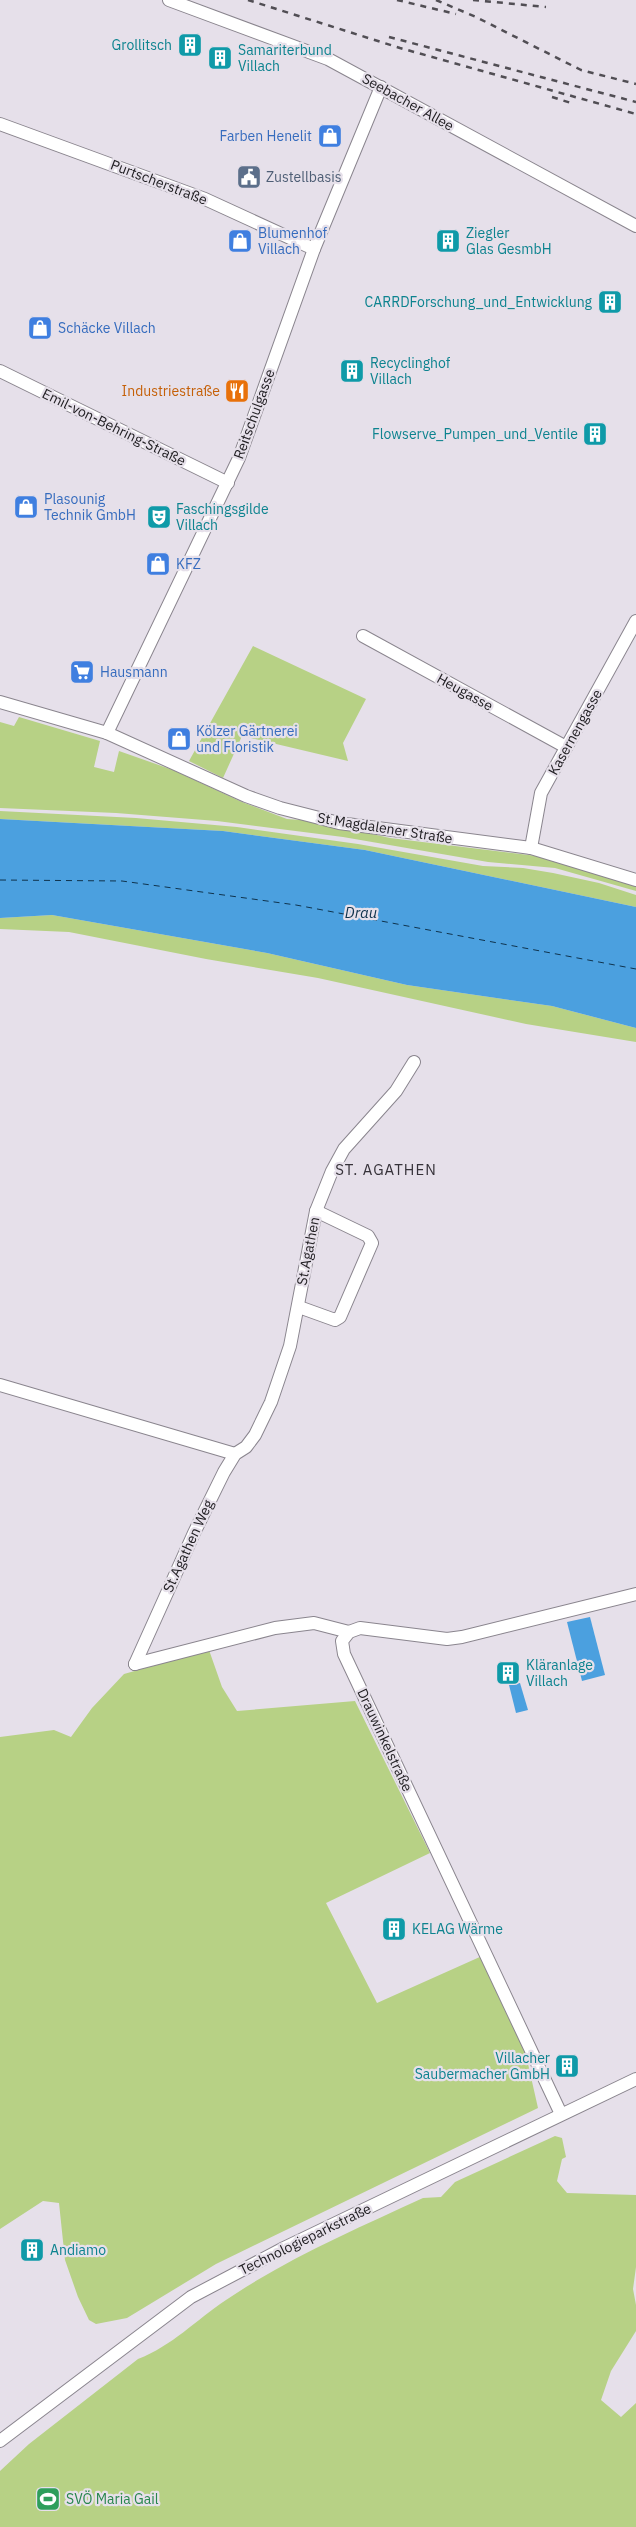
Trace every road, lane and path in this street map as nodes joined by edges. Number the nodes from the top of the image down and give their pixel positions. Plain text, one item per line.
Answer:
1 (169, 0) edge
2 (381, 87) junction
3 (0, 124) edge
4 (636, 226) edge
5 (314, 249) junction
6 (0, 371) edge
7 (228, 483) junction
8 (636, 621) edge
9 (363, 636) dead end
10 (0, 702) edge
11 (107, 733) junction
12 (566, 747) junction
13 (531, 848) junction
14 (636, 880) edge
15 (414, 1062) dead end
16 (316, 1211) junction
17 (298, 1307) junction
18 (0, 1385) edge
19 (235, 1454) junction
20 (636, 1594) edge
21 (348, 1632) junction
22 (636, 2079) edge
23 (561, 2114) junction
24 (0, 2441) edge

1 - 2 street, Seebacher Allee
2 - 4 street, Seebacher Allee
2 - 5 street, Reitschulgasse
3 - 5 street, Purtscherstraße
5 - 7 street, Reitschulgasse
6 - 7 street, Emil-von-Behring-Straße
7 - 11 street, Reitschulgasse
8 - 12 street, Kasernengasse
9 - 12 street, Heugasse
10 - 11 street, St.Magdalener Straße
11 - 13 street, St.Magdalener Straße
12 - 13 street, Kasernengasse
13 - 14 street, St.Magdalener Straße
15 - 16 street, St.Agathen
16 - 17 street, St.Agathen
16 - 17 street
17 - 19 street, St.Agathen
18 - 19 street
19 - 21 street, St.Agathen Weg
20 - 21 street
21 - 23 street, Drauwinkelstraße
22 - 23 street, Technologieparkstraße
23 - 24 street, Technologieparkstraße

